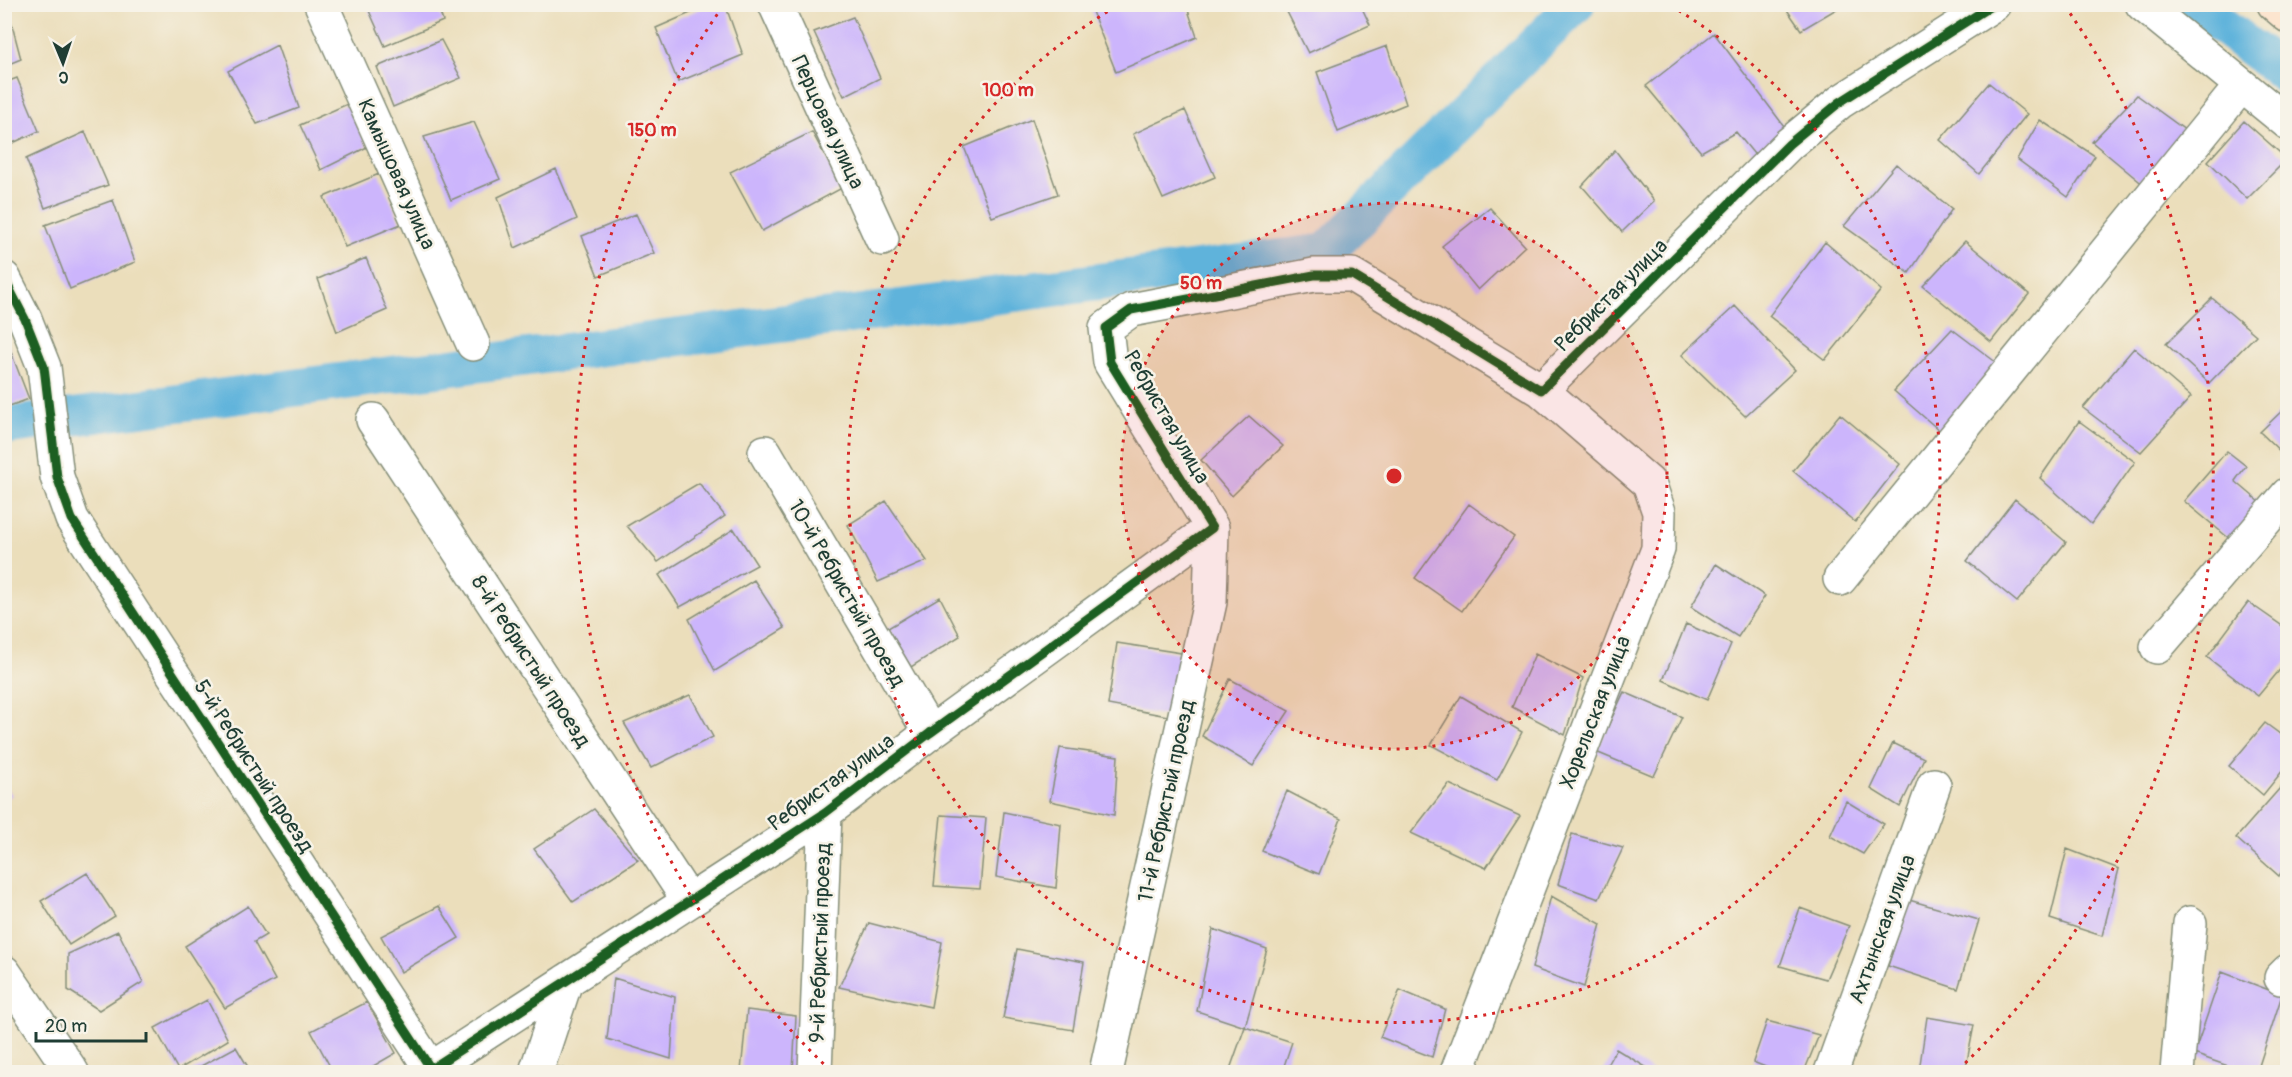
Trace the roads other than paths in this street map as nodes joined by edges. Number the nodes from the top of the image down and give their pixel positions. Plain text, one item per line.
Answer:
1 (321, 4) edge
2 (775, 4) edge
3 (1994, 4) edge
4 (2142, 4) edge
5 (2274, 4) edge
6 (2288, 16) edge
7 (2241, 86) junction
8 (2288, 123) edge
9 (882, 238) dead end
10 (4, 278) edge
11 (474, 344) dead end
12 (1540, 390) junction
13 (373, 420) dead end
14 (765, 453) dead end
15 (2288, 494) edge
16 (1212, 528) junction
17 (1840, 579) dead end
18 (2157, 647) dead end
19 (930, 733) junction
20 (1934, 785) dead end
21 (825, 813) junction
22 (689, 901) junction
23 (2190, 923) dead end
24 (4, 972) edge
25 (566, 981) junction
26 (428, 1071) edge
27 (72, 1072) edge
28 (536, 1072) edge
29 (815, 1072) edge
30 (1107, 1072) edge
31 (1457, 1072) edge
32 (1831, 1072) edge
33 (2177, 1072) edge

1 - 11 street, Камышовая улица
2 - 9 street, Перцовая улица
3 - 12 street, Ребристая улица
4 - 7 street
5 - 6 street
7 - 8 street
7 - 17 street
10 - 26 street, 5-й Ребристый проезд
12 - 16 street, Ребристая улица
12 - 31 street, Хорельская улица
13 - 22 street, 8-й Ребристый проезд
14 - 19 street, 10-й Ребристый проезд
15 - 18 street
16 - 19 street, Ребристая улица
16 - 30 street, 11-й Ребристый проезд
19 - 21 street, Ребристая улица
20 - 32 street, Ахтынская улица
21 - 22 street, Ребристая улица
21 - 29 street, 9-й Ребристый проезд
22 - 25 street, Ребристая улица
23 - 33 street
24 - 27 street
25 - 26 street, Ребристая улица
25 - 28 street

